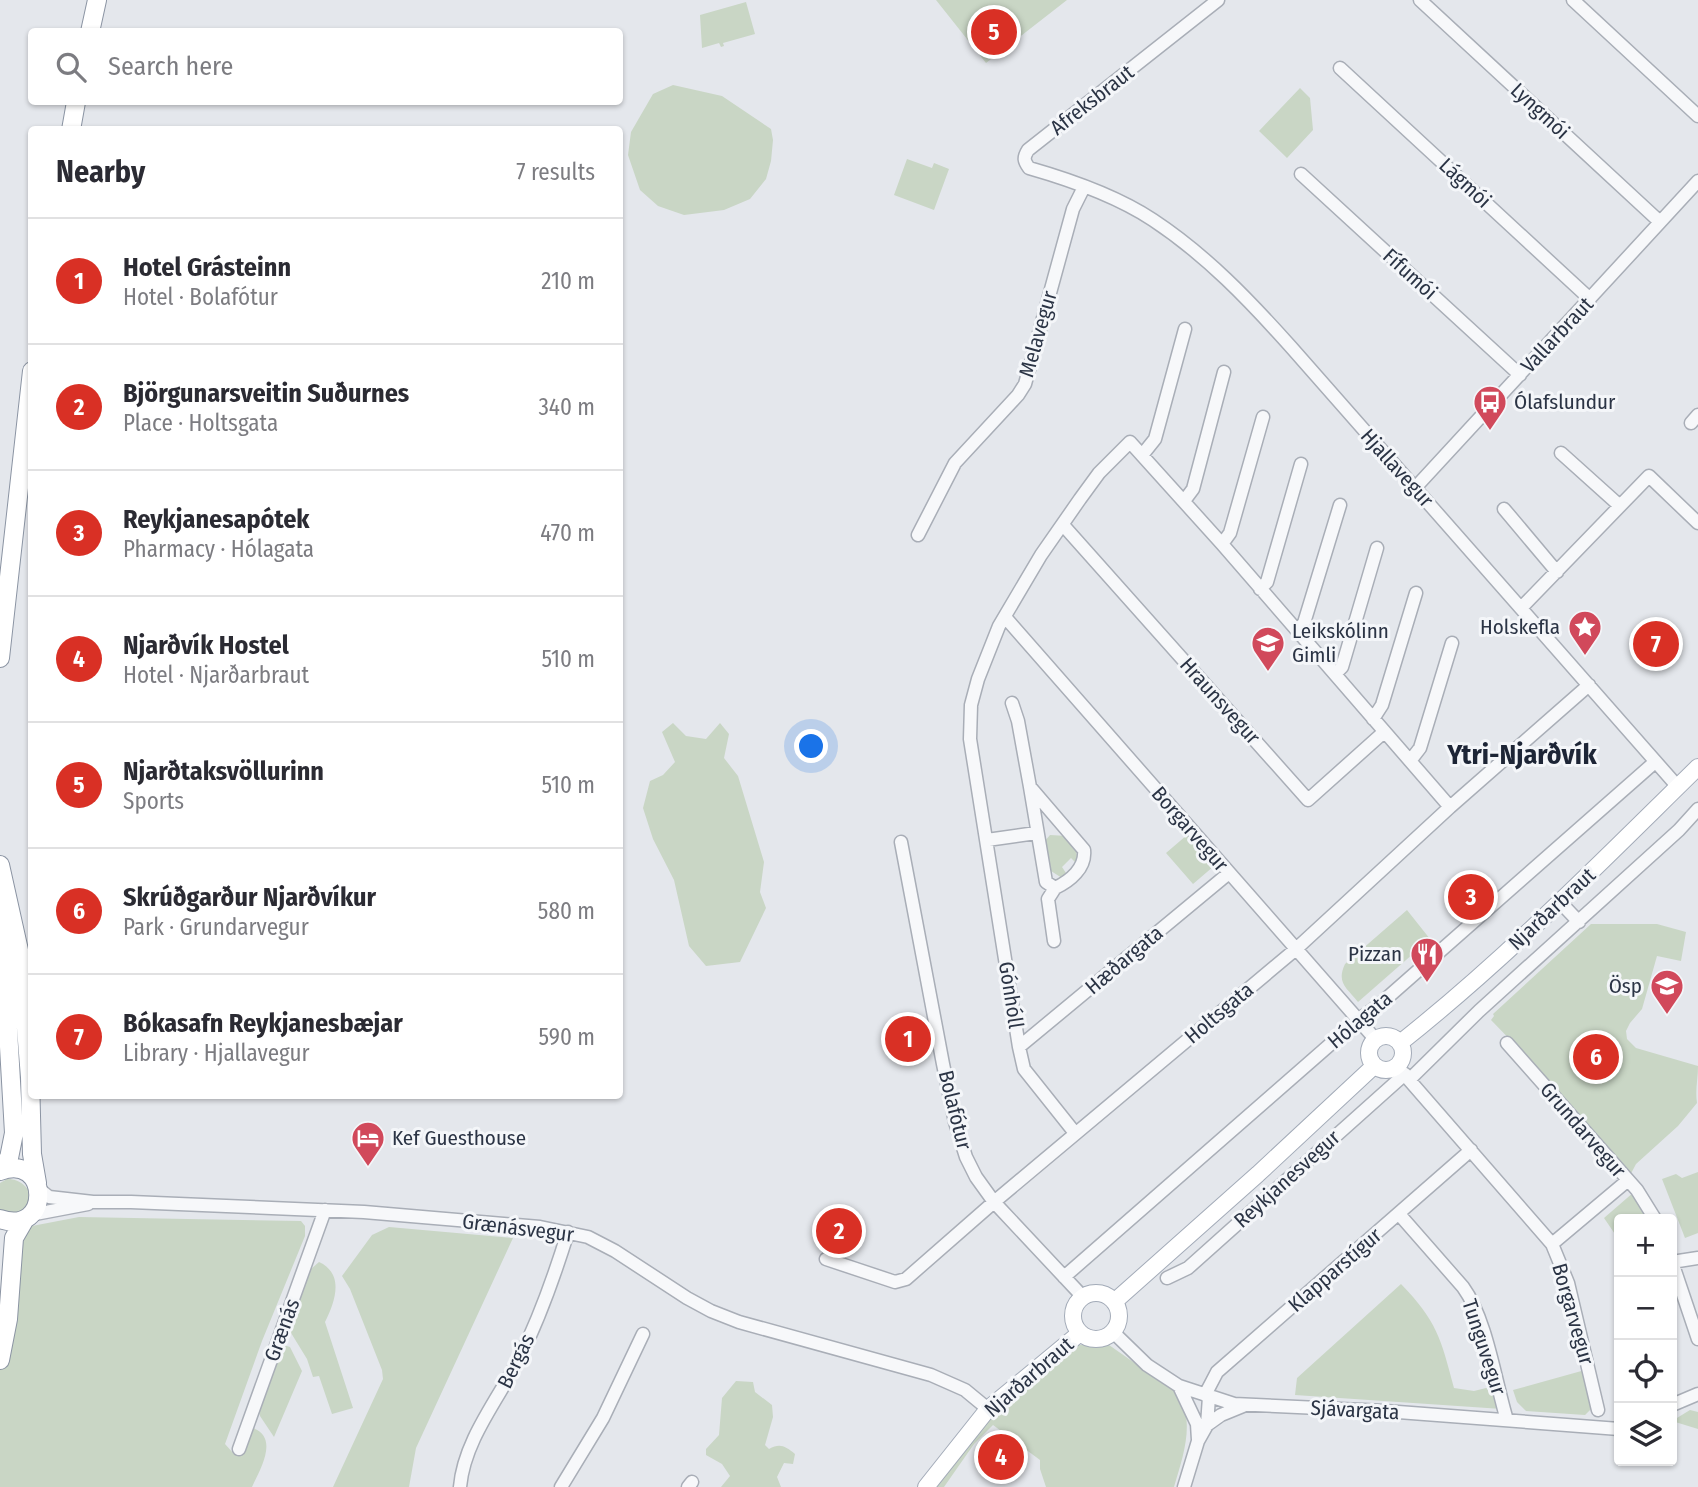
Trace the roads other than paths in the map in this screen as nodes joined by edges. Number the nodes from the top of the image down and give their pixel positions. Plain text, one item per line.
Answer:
1 (97, 0) edge
2 (1218, 0) edge
3 (1420, 0) edge
4 (1573, 0) edge
5 (91, 28) edge
6 (1340, 68) dead end
7 (75, 105) edge
8 (1698, 116) edge
9 (72, 126) edge
10 (1301, 174) dead end
11 (1697, 184) edge
12 (1084, 187) junction
13 (1660, 222) junction
14 (1590, 299) junction
15 (1185, 329) dead end
16 (1224, 372) dead end
17 (1520, 375) junction
18 (28, 407) edge
19 (1263, 417) dead end
20 (1561, 453) dead end
21 (1143, 454) junction
22 (1301, 464) dead end
23 (1415, 488) junction
24 (1184, 501) junction
25 (1340, 505) dead end
26 (1620, 506) junction
27 (1504, 509) dead end
28 (1698, 523) edge
29 (1063, 525) junction
30 (918, 535) dead end
31 (1222, 544) junction
32 (1377, 548) dead end
33 (1557, 572) junction
34 (1260, 589) junction
35 (1416, 593) dead end
36 (1521, 608) junction
37 (1005, 617) junction
38 (1297, 631) junction
39 (1452, 643) dead end
40 (0, 658) edge
41 (1335, 674) junction
42 (1589, 685) junction
43 (1012, 703) dead end
44 (1373, 719) junction
45 (1384, 732) junction
46 (1410, 761) junction
47 (1654, 762) junction
48 (1698, 767) edge
49 (1030, 787) junction
50 (1678, 787) junction
51 (1450, 807) junction
52 (1698, 809) edge
53 (1036, 833) junction
54 (987, 839) junction
55 (901, 842) dead end
56 (0, 865) edge
57 (1229, 873) junction
58 (1055, 888) junction
59 (0, 891) edge
60 (1560, 902) junction
61 (1578, 922) junction
62 (1054, 941) dead end
63 (1296, 949) junction
64 (1359, 1020) junction
65 (1376, 1040) junction
66 (1400, 1043) junction
67 (1507, 1043) dead end
68 (1019, 1047) junction
69 (28, 1053) edge
70 (1374, 1066) junction
71 (1404, 1073) junction
72 (31, 1099) edge
73 (1075, 1133) junction
74 (1471, 1150) junction
75 (0, 1170) edge
76 (1627, 1181) junction
77 (38, 1186) junction
78 (93, 1202) junction
79 (993, 1202) junction
80 (325, 1210) junction
81 (1399, 1214) junction
82 (1652, 1214) edge
83 (27, 1217) junction
84 (0, 1219) edge
85 (568, 1232) junction
86 (1552, 1244) junction
87 (1698, 1258) edge
88 (826, 1259) dead end
89 (1677, 1261) edge
90 (1064, 1277) junction
91 (1677, 1277) edge
92 (1167, 1278) dead end
93 (1083, 1297) junction
94 (1114, 1302) junction
95 (1113, 1332) junction
96 (1080, 1333) junction
97 (643, 1334) dead end
98 (1698, 1339) edge
99 (0, 1360) edge
100 (1179, 1386) junction
101 (1698, 1394) edge
102 (1207, 1396) junction
103 (1677, 1403) edge
104 (1247, 1405) junction
105 (988, 1409) junction
106 (1598, 1410) dead end
107 (1507, 1420) junction
108 (1202, 1425) junction
109 (1614, 1429) edge
110 (239, 1449) dead end
111 (460, 1487) edge
112 (561, 1487) edge
113 (926, 1487) edge
114 (1184, 1487) edge

1 - 5 highway
2 - 12 street, Afreksbraut
3 - 13 street, Lyngmói
4 - 8 street
6 - 14 street, Lágmói
7 - 9 highway
10 - 17 street, Fífumói
11 - 13 street, Vallarbraut
12 - 23 street, Hjallavegur
12 - 30 street, Melavegur
13 - 14 street, Vallarbraut
14 - 17 street, Vallarbraut
15 - 21 street
16 - 24 street
17 - 23 street, Vallarbraut
18 - 40 highway
19 - 31 street
20 - 26 street
21 - 24 street
21 - 29 street, Gónhóll
22 - 34 street
23 - 36 street, Hjallavegur
24 - 31 street
25 - 38 street
26 - 28 street
26 - 33 street
27 - 33 street
29 - 37 street, Gónhóll
29 - 45 street, Hraunsvegur
31 - 34 street
32 - 41 street
33 - 36 street
34 - 38 street
35 - 44 street
36 - 42 street, Hjallavegur
37 - 54 street, Gónhóll
37 - 57 street, Borgarvegur
38 - 41 street
39 - 46 street
41 - 44 street
42 - 47 street, Hjallavegur
42 - 51 street, Holtsgata
43 - 49 street
44 - 45 street
45 - 46 street
46 - 51 street
47 - 50 street, Hjallavegur
47 - 64 street, Hólagata
48 - 50 main road, Njarðarbraut
49 - 53 street
49 - 58 street
50 - 60 main road, Njarðarbraut
51 - 63 street, Holtsgata
52 - 61 street, Reykjanesvegur
53 - 54 street
53 - 58 street
54 - 68 street, Gónhóll
55 - 79 street, Bolafótur
56 - 69 highway
57 - 63 street, Borgarvegur
57 - 68 street, Hæðargata
58 - 62 street
59 - 75 highway
60 - 61 street
60 - 66 main road, Njarðarbraut
61 - 71 street, Reykjanesvegur
63 - 64 street, Borgarvegur
63 - 73 street, Holtsgata
64 - 65 street, Borgarvegur
64 - 90 street, Hólagata
65 - 66 main road
65 - 70 main road
66 - 71 main road
67 - 76 street, Grundarvegur
68 - 73 street, Gónhóll
70 - 71 main road
70 - 94 main road
71 - 74 street, Borgarvegur
71 - 92 street, Reykjanesvegur
72 - 77 highway
73 - 79 street, Holtsgata
74 - 81 street, Klapparstígur
74 - 86 street, Borgarvegur
75 - 77 highway
76 - 82 street, Grundarvegur
76 - 86 street
77 - 78 street, Grænásvegur
77 - 83 highway
78 - 80 street, Grænásvegur
78 - 83 street, Grænásvegur
79 - 88 street, Holtsgata
79 - 90 street, Bolafótur
80 - 85 street, Grænásvegur
80 - 110 street, Grænás
81 - 102 street, Klapparstígur
81 - 107 street, Tunguvegur
83 - 84 highway
83 - 99 highway
85 - 105 street, Grænásvegur
85 - 111 street, Bergás
86 - 106 street, Borgarvegur
87 - 89 street
90 - 93 street, Bolafótur
91 - 98 street
93 - 94 main road
93 - 96 main road
94 - 95 main road
95 - 96 main road
95 - 100 street, Sjávargata
96 - 105 main road, Njarðarbraut
97 - 112 street
100 - 102 street, Sjávargata
100 - 108 street
101 - 103 street
102 - 104 street, Sjávargata
102 - 108 street
104 - 107 street, Sjávargata
104 - 108 street
105 - 113 main road, Njarðarbraut
107 - 109 street, Sjávargata
108 - 114 street

